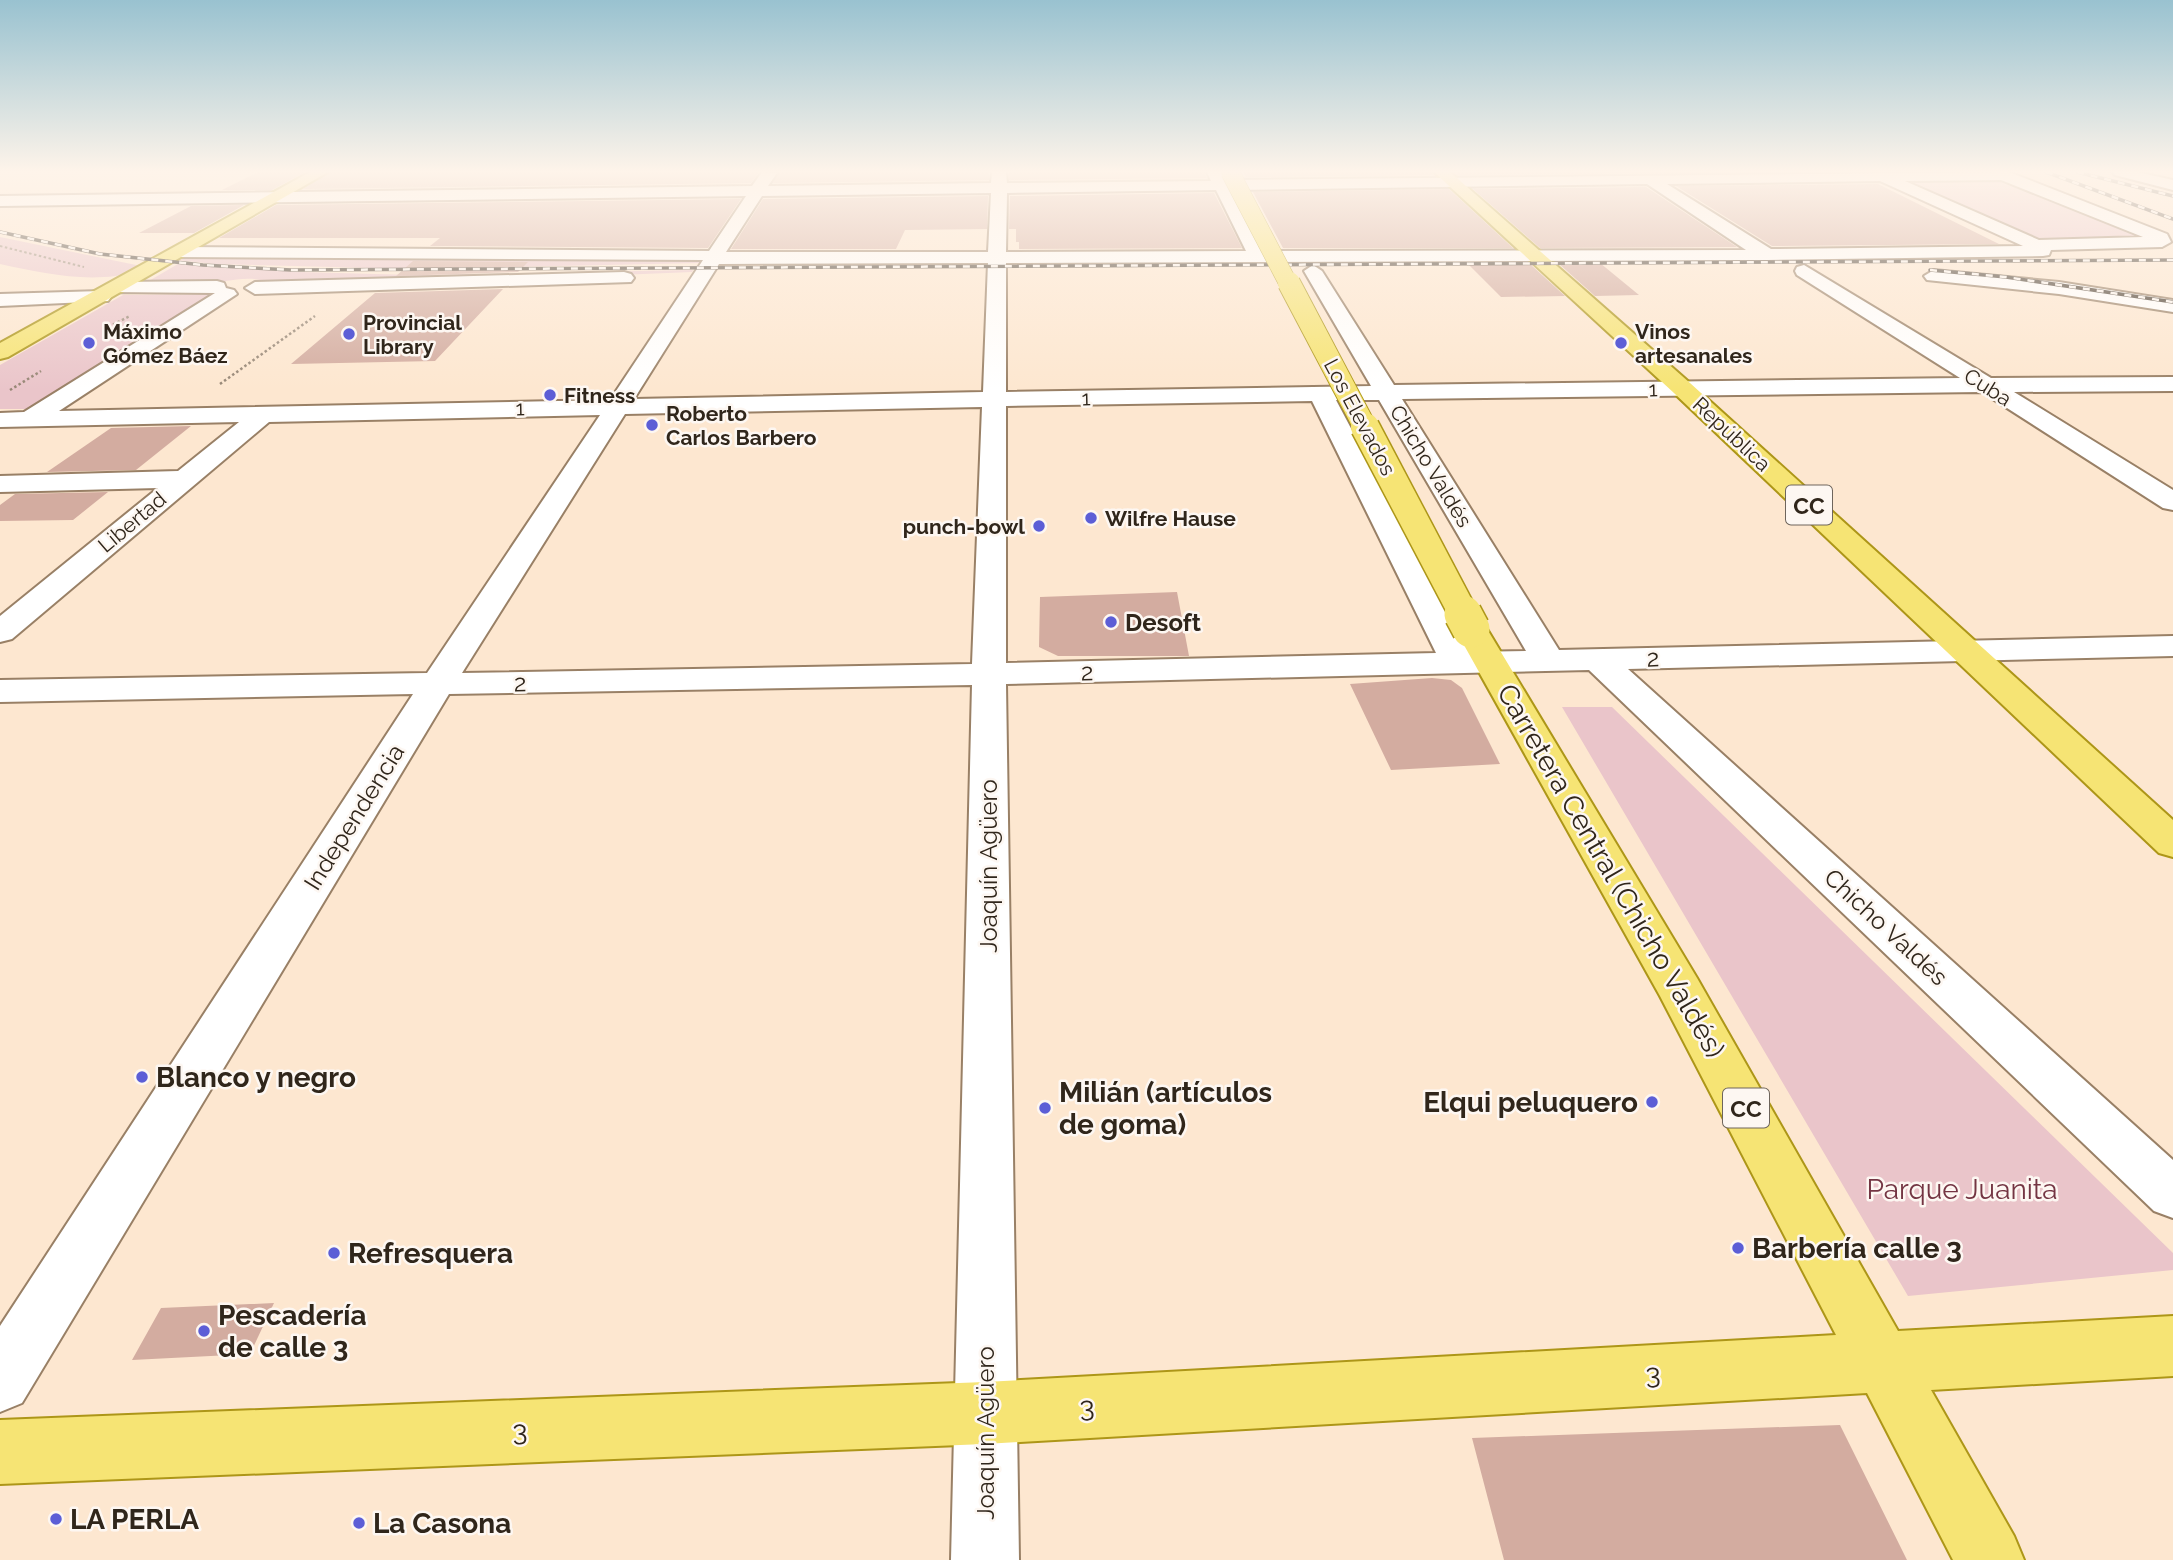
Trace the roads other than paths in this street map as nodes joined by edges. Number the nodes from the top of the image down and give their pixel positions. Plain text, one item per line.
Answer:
1 (191, 245) edge
2 (443, 245) edge
3 (717, 245) edge
4 (998, 245) edge
5 (1253, 245) edge
6 (1258, 245) edge
7 (1523, 245) edge
8 (1751, 245) edge
9 (2037, 245) edge
10 (178, 252) junction
11 (434, 252) junction
12 (1767, 255) junction
13 (1258, 256) junction
14 (1542, 262) junction
15 (998, 264) junction
16 (697, 270) junction
17 (1313, 271) junction
18 (1804, 271) junction
19 (1873, 273) dead end
20 (646, 277) dead end
21 (222, 290) junction
22 (109, 292) junction
23 (2173, 298) edge
24 (0, 300) edge
25 (2173, 306) edge
26 (0, 352) edge
27 (2173, 384) edge
28 (2122, 385) junction
29 (1987, 386) junction
30 (1682, 388) junction
31 (1387, 393) junction
32 (1321, 394) junction
33 (996, 399) junction
34 (616, 406) junction
35 (2163, 407) dead end
36 (265, 413) junction
37 (30, 419) junction
38 (0, 420) edge
39 (184, 479) junction
40 (0, 484) edge
41 (2168, 496) edge
42 (0, 632) edge
43 (2173, 646) edge
44 (1964, 650) junction
45 (1473, 652) junction
46 (1598, 660) junction
47 (1549, 661) junction
48 (989, 674) junction
49 (438, 684) junction
50 (0, 691) edge
51 (2173, 843) edge
52 (2173, 1194) edge
53 (2173, 1346) edge
54 (1884, 1361) junction
55 (0, 1381) edge
56 (985, 1413) junction
57 (0, 1452) edge
58 (985, 1560) edge
59 (1990, 1560) edge

1 - 10 main road
2 - 11 street
3 - 16 street, Independencia
4 - 15 street, Joaquín Agüero
5 - 13 street
6 - 45 main road, Los Elevados / CC, bridge
7 - 14 main road, República / CC
8 - 12 street
9 - 12 street
10 - 11 street
10 - 22 main road
11 - 16 street
12 - 14 street
13 - 14 street
13 - 15 street
14 - 17 street
14 - 18 street
14 - 30 main road, República / CC
15 - 16 street
15 - 17 street
15 - 33 street, Joaquín Agüero
16 - 34 street, Independencia
17 - 31 street, Chicho Valdés
18 - 19 street
18 - 29 street, Cuba
20 - 21 street
21 - 22 street
21 - 37 street
22 - 24 street
22 - 26 main road
23 - 25 street
27 - 28 street, 1
28 - 29 street, 1
28 - 35 street
29 - 30 street, 1
29 - 41 street, Cuba
30 - 31 street, 1
30 - 44 main road, República / CC
31 - 32 street, 1
31 - 47 street, Chicho Valdés
32 - 33 street, 1
32 - 45 street
33 - 34 street, 1
33 - 48 street, Joaquín Agüero
34 - 36 street, 1
34 - 49 street, Independencia
36 - 37 street, 1
36 - 39 street, Libertad
37 - 38 street, 1
39 - 40 street
39 - 42 street, Libertad
43 - 44 street, 2
44 - 46 street, 2
44 - 51 main road, República / CC
45 - 47 street, 2
45 - 48 street, 2
45 - 54 main road, Carretera Central (Chicho Valdés) / CC
46 - 47 street, 2
46 - 52 street, Chicho Valdés
48 - 49 street, 2
48 - 56 street, Joaquín Agüero
49 - 50 street, 2
49 - 55 street, Independencia
53 - 54 main road, 3
54 - 56 main road, 3
54 - 59 main road, Carretera Central (Chicho Valdés) / CC
56 - 57 main road, 3
56 - 58 street, Joaquín Agüero

